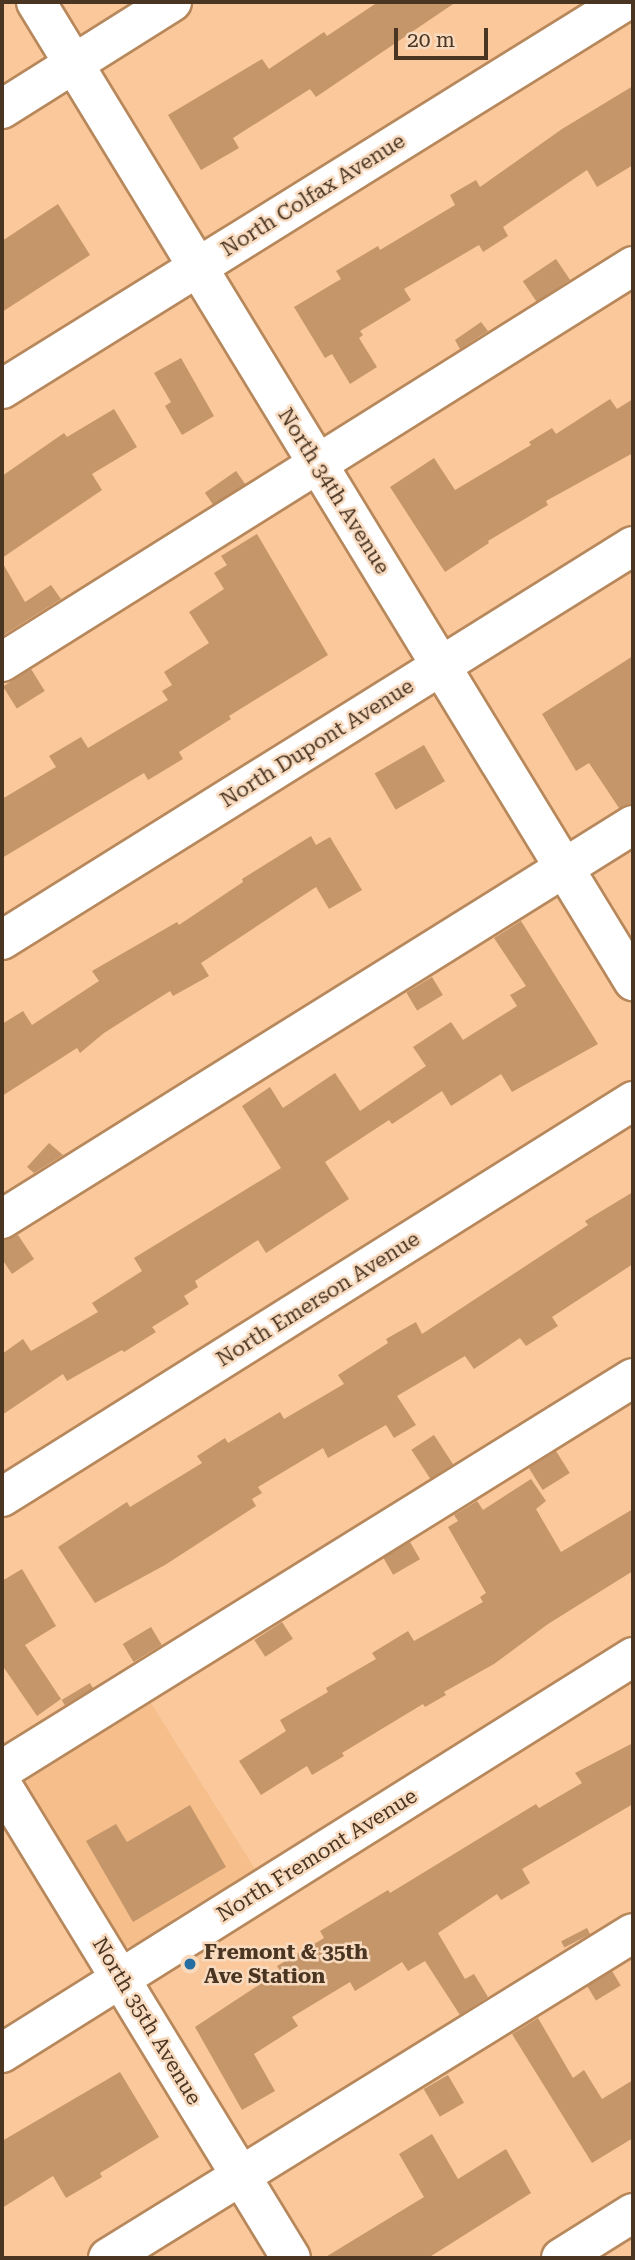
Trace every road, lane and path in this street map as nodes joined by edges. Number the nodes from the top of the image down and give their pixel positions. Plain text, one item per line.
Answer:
1 (36, 2) edge
2 (172, 2) edge
3 (624, 2) edge
4 (75, 63) junction
5 (2, 109) edge
6 (633, 266) edge
7 (198, 267) junction
8 (2, 389) edge
9 (316, 463) junction
10 (633, 546) edge
11 (2, 662) edge
12 (441, 666) junction
13 (633, 825) edge
14 (563, 869) junction
15 (2, 940) edge
16 (633, 981) edge
17 (633, 1101) edge
18 (2, 1219) edge
19 (633, 1378) edge
20 (2, 1497) edge
21 (633, 1657) edge
22 (2, 1770) edge
23 (2, 1785) edge
24 (633, 1933) edge
25 (122, 1978) junction
26 (2, 2053) edge
27 (240, 2175) junction
28 (633, 2213) edge
29 (108, 2258) edge
30 (291, 2258) edge
31 (561, 2258) edge

1 - 4 street, North 34th Avenue
2 - 4 street
3 - 7 street, North Colfax Avenue
4 - 5 street
4 - 7 street, North 34th Avenue
6 - 9 street
7 - 8 street, North Colfax Avenue
7 - 9 street, North 34th Avenue
9 - 11 street
9 - 12 street, North 34th Avenue
10 - 12 street, North Dupont Avenue
12 - 14 street, North 34th Avenue
12 - 15 street, North Dupont Avenue
13 - 14 street
14 - 16 street, North 34th Avenue
14 - 18 street
17 - 20 street, North Emerson Avenue
19 - 22 street
21 - 25 street, North Fremont Avenue
23 - 25 street, North 35th Avenue
24 - 27 street
25 - 26 street, North Fremont Avenue
25 - 27 street, North 35th Avenue
27 - 29 street
27 - 30 street, North 35th Avenue
28 - 31 street

